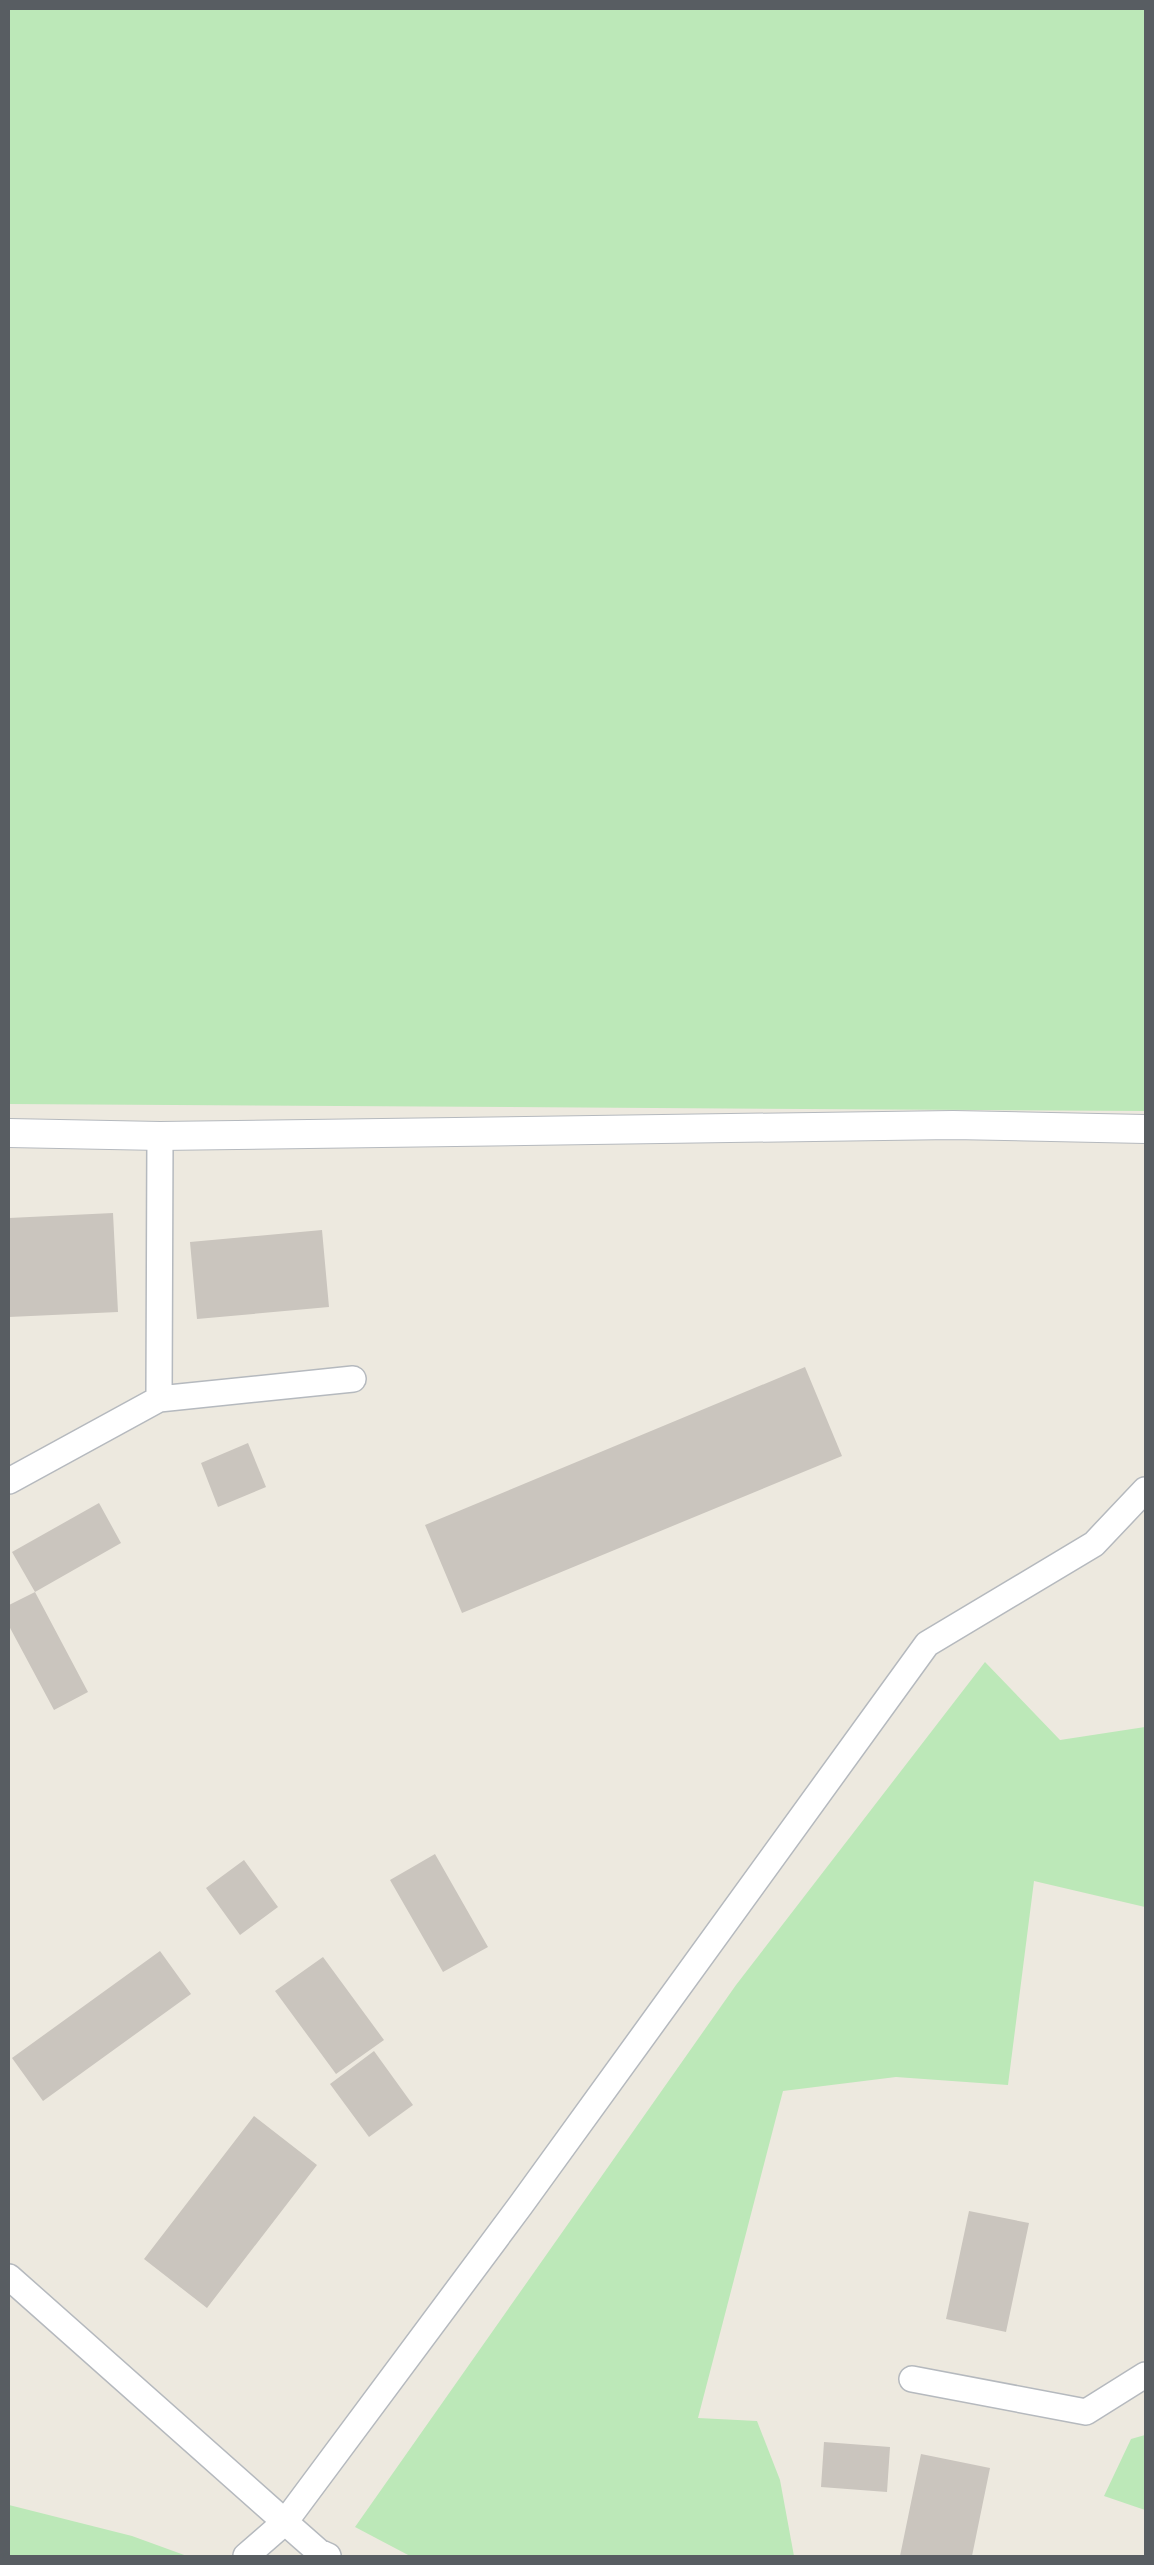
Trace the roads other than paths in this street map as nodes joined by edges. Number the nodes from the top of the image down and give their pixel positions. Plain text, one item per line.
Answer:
1 (1145, 1129) edge
2 (9, 1133) edge
3 (160, 1136) junction
4 (353, 1379) dead end
5 (159, 1399) junction
6 (9, 1481) edge
7 (1145, 1490) edge
8 (9, 2277) edge
9 (1145, 2375) edge
10 (912, 2379) dead end
11 (285, 2522) junction
12 (246, 2556) edge
13 (328, 2556) edge

1 - 3 street
2 - 3 street
3 - 5 lane
4 - 5 lane
5 - 6 lane
7 - 11 lane
8 - 11 lane
9 - 10 lane
11 - 12 lane
11 - 13 lane

